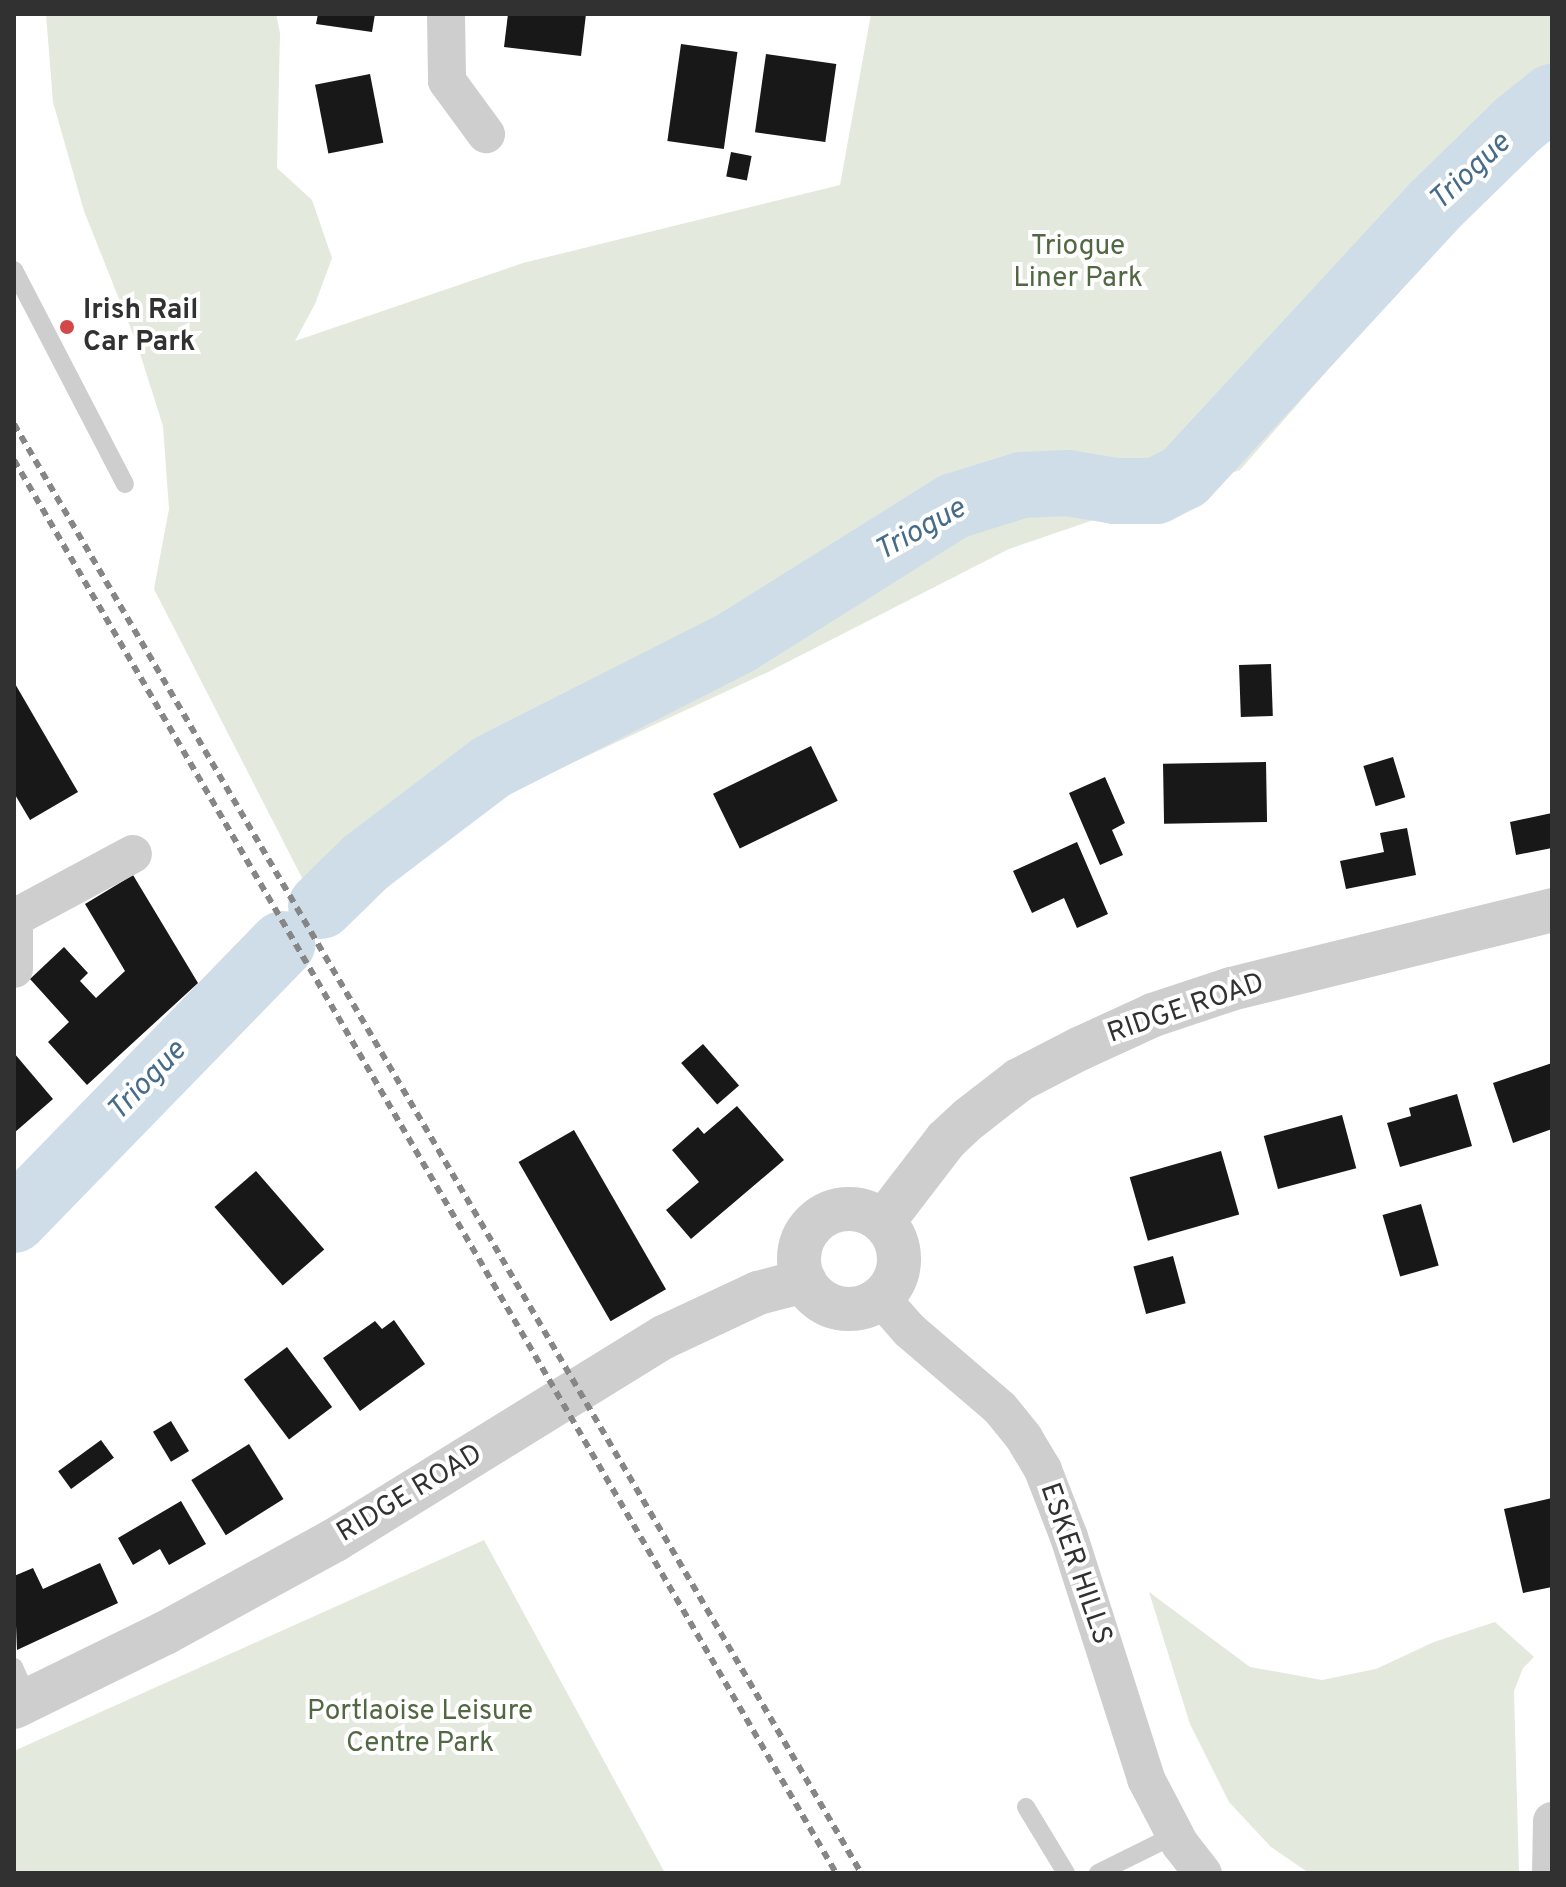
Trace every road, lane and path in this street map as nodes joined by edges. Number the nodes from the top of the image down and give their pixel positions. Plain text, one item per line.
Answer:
1 (446, 14) edge
2 (486, 134) dead end
3 (14, 270) edge
4 (125, 484) dead end
5 (133, 854) dead end
6 (1552, 910) edge
7 (14, 918) edge
8 (14, 969) edge
9 (883, 1222) junction
10 (804, 1281) junction
11 (881, 1298) junction
12 (19, 1692) edge
13 (1026, 1807) dead end
14 (1552, 1821) edge
15 (1175, 1835) junction
16 (1066, 1873) edge
17 (1098, 1873) edge
18 (1203, 1873) edge
19 (1551, 1873) edge

1 - 2 street
3 - 4 lane
5 - 7 street
6 - 9 street, RIDGE ROAD
7 - 8 street
9 - 10 street
9 - 11 street
10 - 11 street
10 - 12 street, RIDGE ROAD
11 - 15 street, ESKER HILLS
13 - 16 lane
14 - 19 street
15 - 17 lane
15 - 18 street, ESKER HILLS

